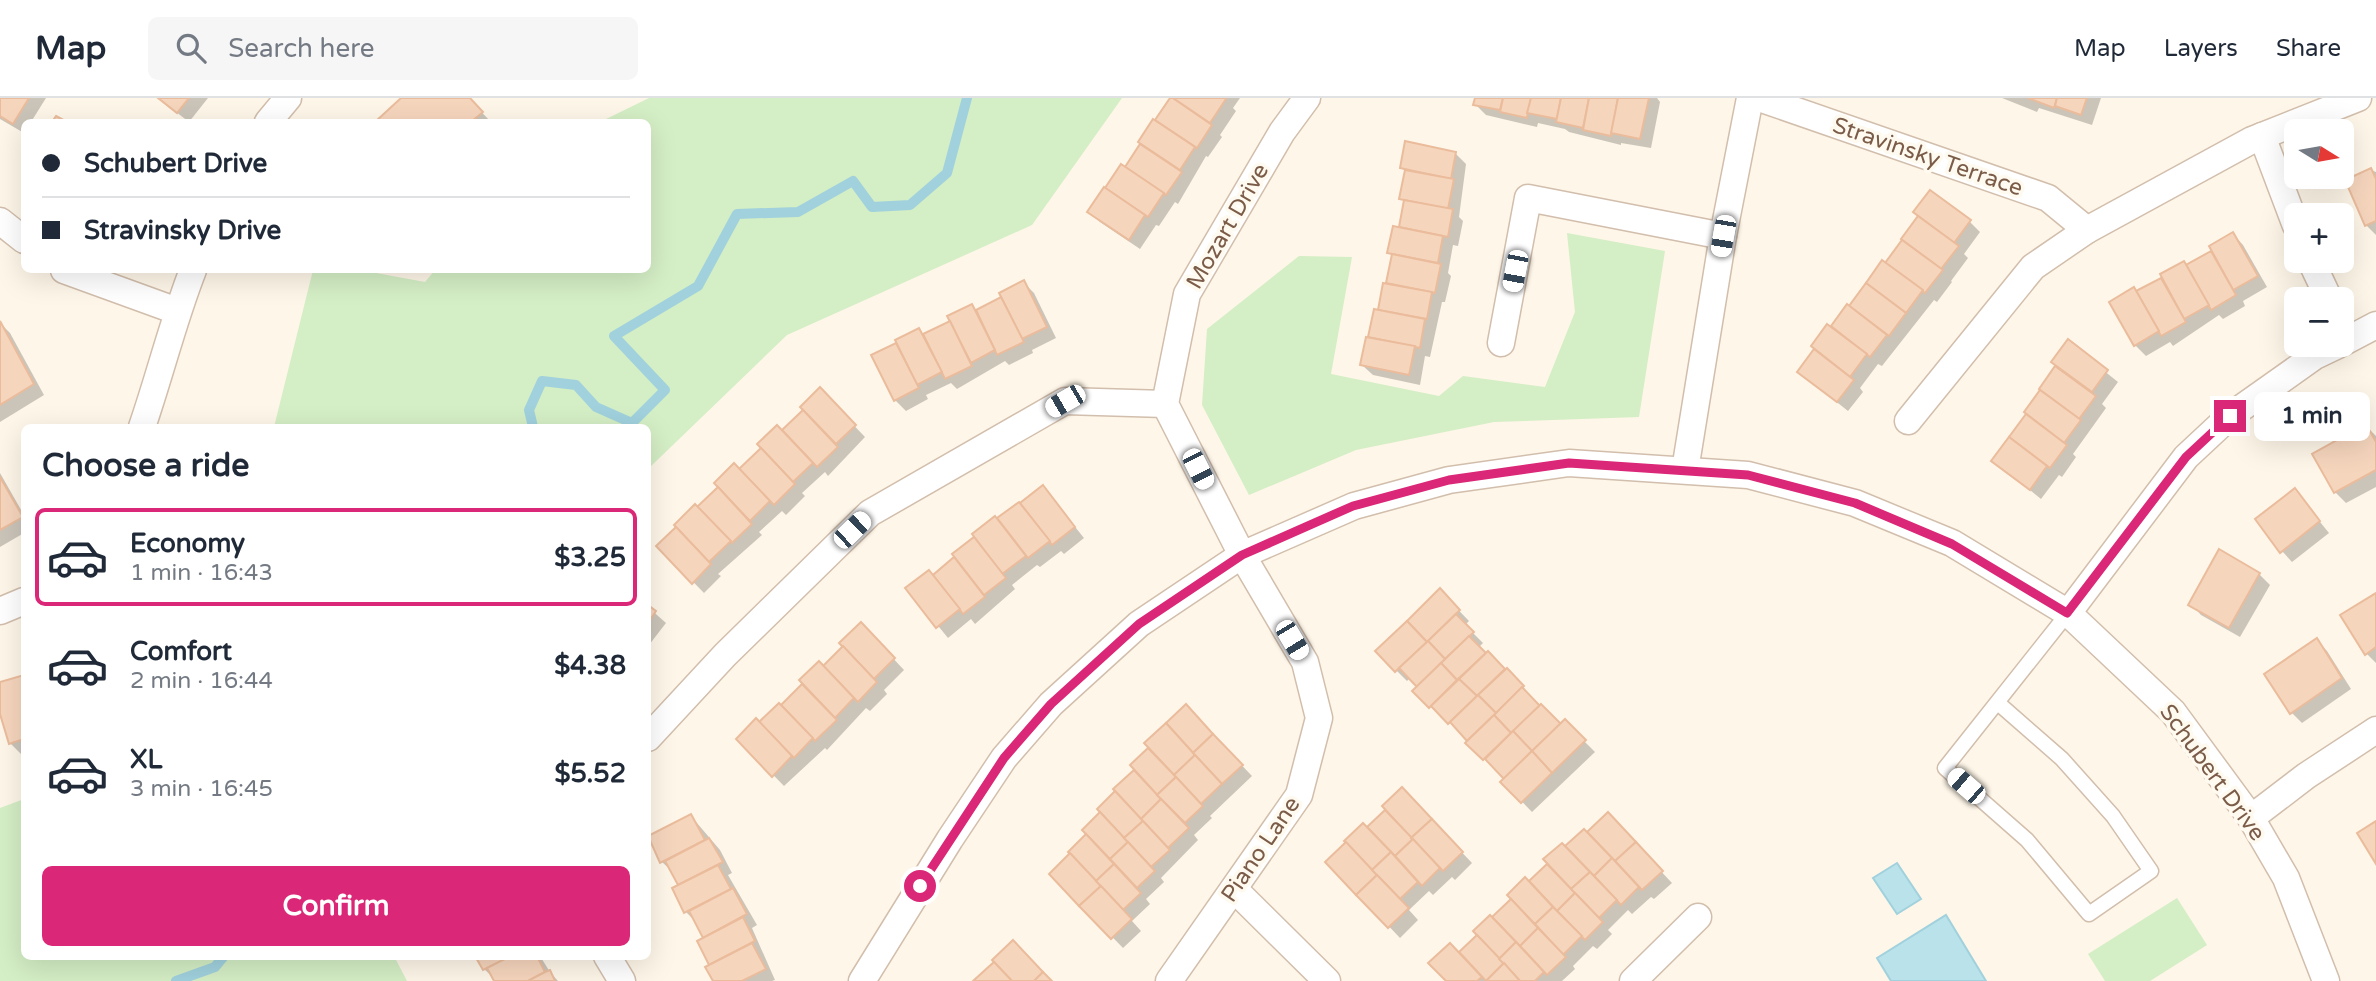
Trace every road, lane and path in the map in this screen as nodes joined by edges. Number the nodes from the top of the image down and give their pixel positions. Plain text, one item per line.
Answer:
1 (288, 98) edge
2 (1307, 98) edge
3 (1750, 98) edge
4 (1759, 98) edge
5 (2358, 98) edge
6 (270, 119) edge
7 (2262, 136) junction
8 (2287, 203) edge
9 (0, 221) edge
10 (2087, 230) junction
11 (1723, 236) junction
12 (21, 238) edge
13 (72, 273) edge
14 (192, 273) edge
15 (177, 311) junction
16 (2376, 325) edge
17 (2354, 334) edge
18 (1501, 343) dead end
19 (2314, 357) edge
20 (1165, 404) junction
21 (1908, 421) dead end
22 (143, 424) edge
23 (1685, 470) junction
24 (1242, 555) junction
25 (21, 602) edge
26 (0, 611) edge
27 (2067, 613) junction
28 (1998, 704) junction
29 (2376, 730) edge
30 (651, 735) edge
31 (2251, 818) junction
32 (1234, 889) junction
33 (1699, 917) dead end
34 (609, 960) edge
35 (622, 981) edge
36 (862, 981) edge
37 (1169, 981) edge
38 (1327, 981) edge
39 (1633, 981) edge
40 (2326, 981) edge

1 - 6 street
2 - 20 street, Mozart Drive
3 - 11 street
4 - 10 street, Stravinsky Terrace
5 - 7 street
7 - 8 street
7 - 10 street
9 - 12 street
10 - 21 street
11 - 18 street
11 - 23 street
13 - 15 street
14 - 15 street
15 - 22 street
16 - 17 street
19 - 27 street
20 - 24 street
20 - 30 street
23 - 24 street, Schubert Drive
23 - 27 street, Schubert Drive
24 - 32 street, Piano Lane
24 - 36 street, Schubert Drive
25 - 26 street
27 - 28 lane
27 - 31 street, Schubert Drive
28 - 28 lane
29 - 31 street
31 - 40 street, Schubert Drive
32 - 37 street, Piano Lane
32 - 38 street
33 - 39 street
34 - 35 street

